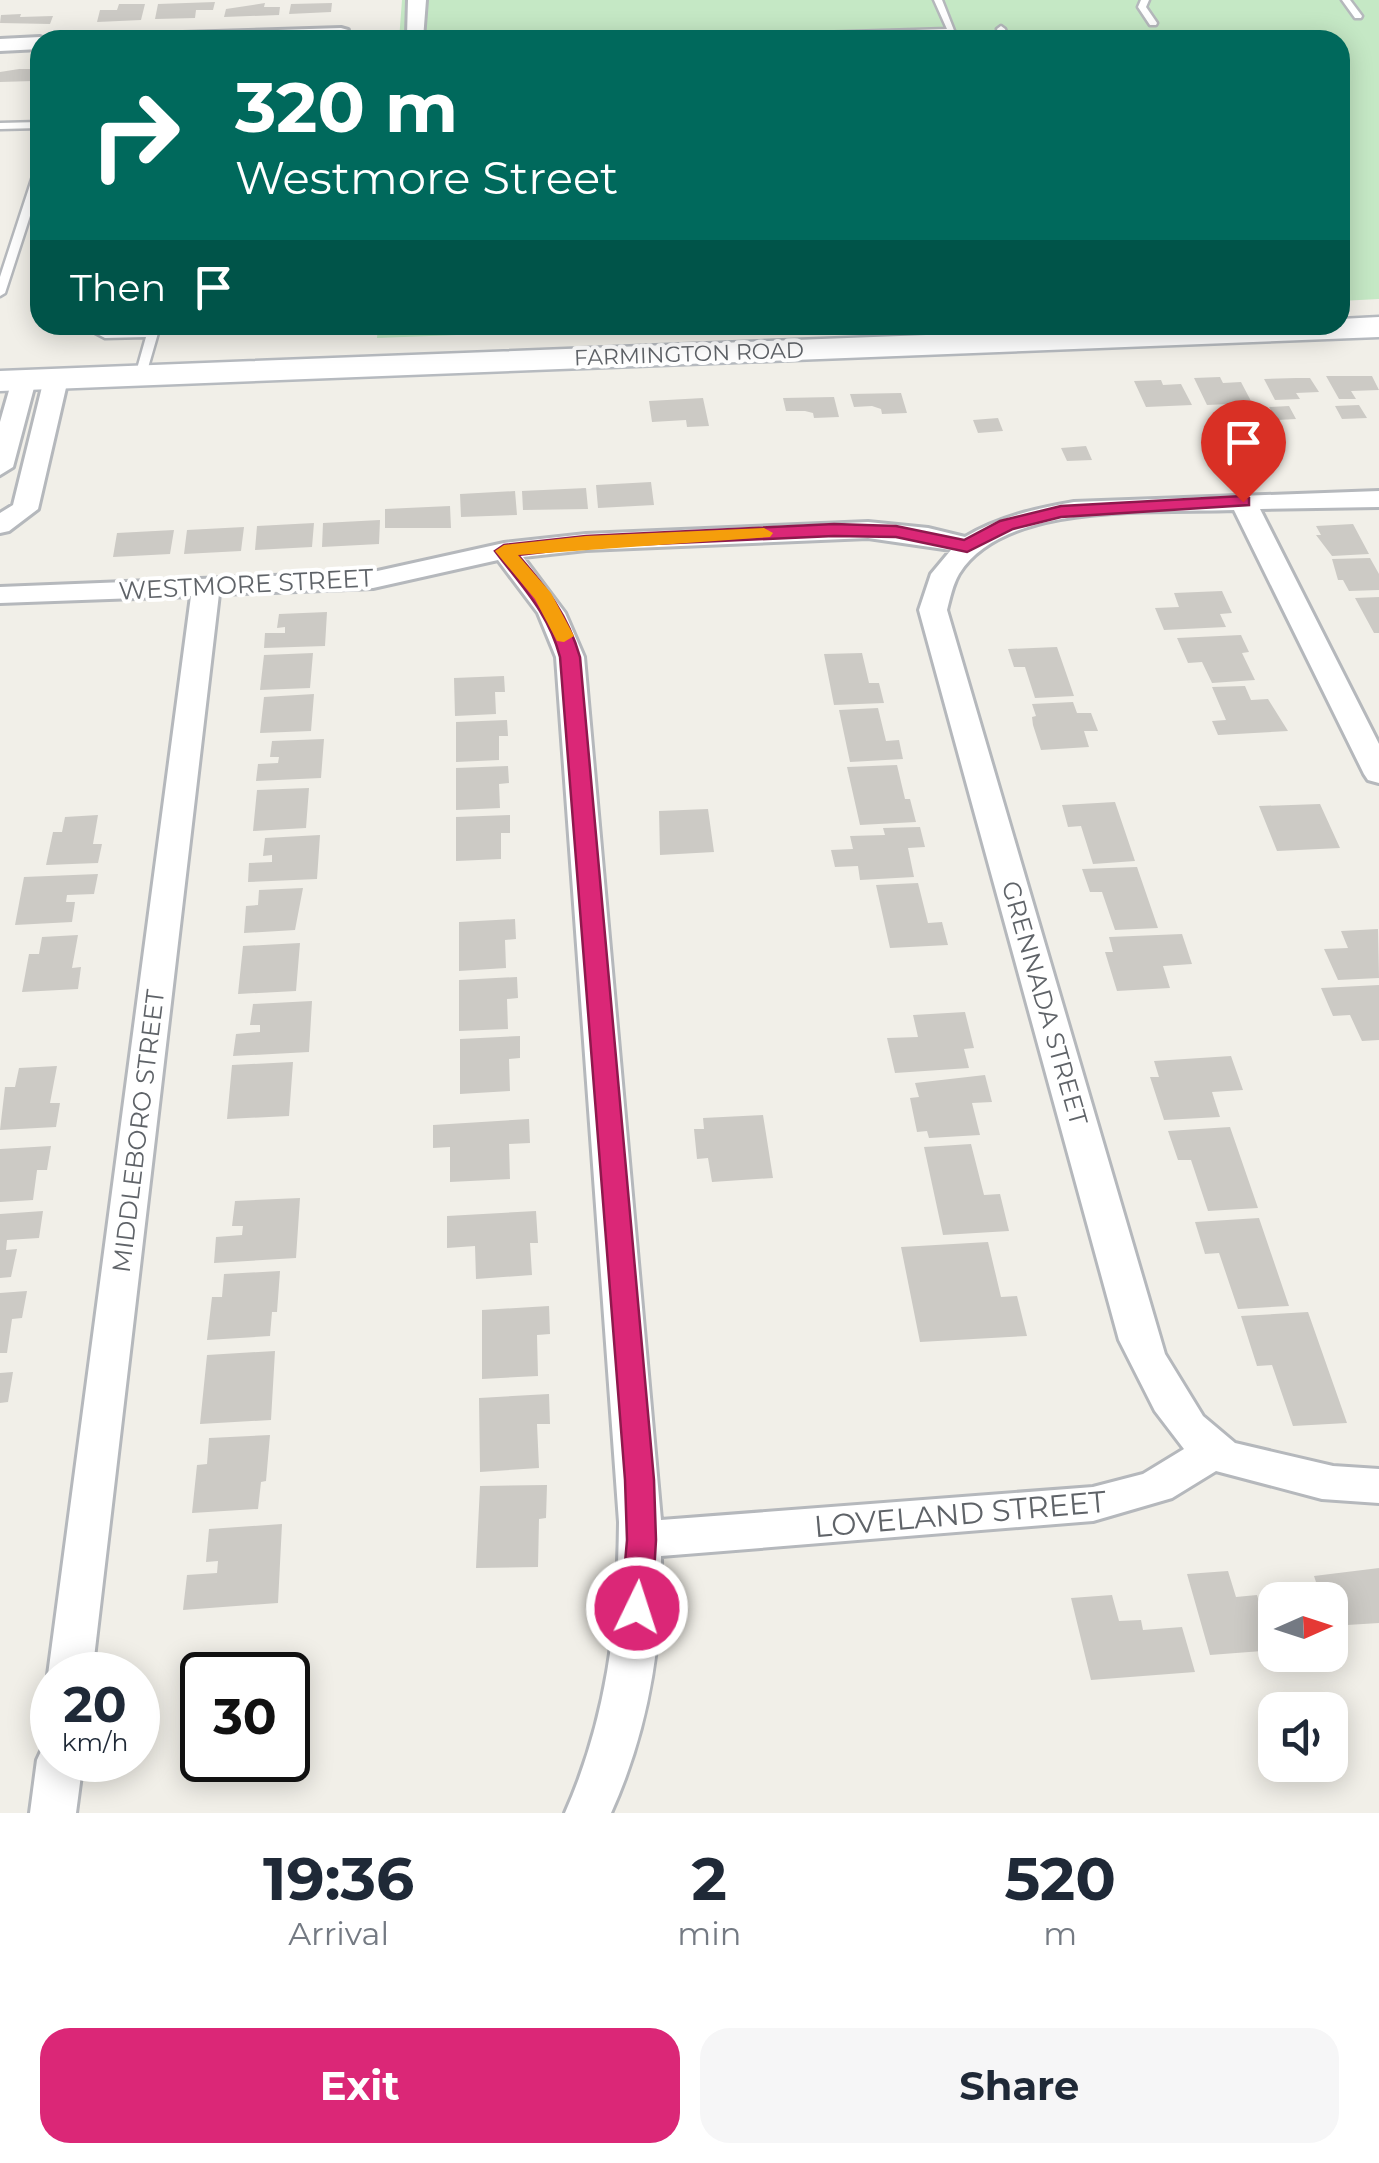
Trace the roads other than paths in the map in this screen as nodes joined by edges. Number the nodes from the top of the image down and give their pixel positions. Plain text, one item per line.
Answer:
1 (417, 0) edge
2 (938, 0) edge
3 (1145, 0) edge
4 (1346, 0) edge
5 (1358, 16) dead end
6 (1152, 23) dead end
7 (419, 30) edge
8 (952, 30) edge
9 (30, 43) edge
10 (0, 44) edge
11 (30, 125) edge
12 (0, 126) edge
13 (30, 200) edge
14 (25, 215) junction
15 (30, 215) edge
16 (0, 293) edge
17 (1379, 326) edge
18 (1350, 327) edge
19 (152, 335) edge
20 (1156, 335) edge
21 (141, 376) junction
22 (27, 380) edge
23 (0, 467) edge
24 (1379, 499) edge
25 (1243, 502) junction
26 (0, 525) edge
27 (967, 546) junction
28 (504, 551) junction
29 (206, 587) junction
30 (0, 595) edge
31 (1379, 774) edge
32 (1212, 1450) junction
33 (1379, 1486) edge
34 (642, 1540) junction
35 (73, 1652) edge
36 (57, 1782) edge
37 (53, 1813) edge
38 (588, 1813) edge

1 - 7 street
2 - 8 lane
3 - 6 lane
4 - 5 lane
9 - 10 street
11 - 12 lane
13 - 14 lane
14 - 15 lane
14 - 16 lane
17 - 18 main road, FARMINGTON ROAD
19 - 21 lane
20 - 21 main road, FARMINGTON ROAD
21 - 22 main road, FARMINGTON ROAD
22 - 23 street
22 - 26 street
24 - 25 street
25 - 27 street
25 - 31 street
27 - 28 street, WESTMORE STREET
27 - 32 street, GRENNADA STREET
28 - 29 street, WESTMORE STREET
28 - 34 street
29 - 30 street, WESTMORE STREET
29 - 35 street, MIDDLEBORO STREET
32 - 33 street
32 - 34 street, LOVELAND STREET
34 - 38 street
36 - 37 street

